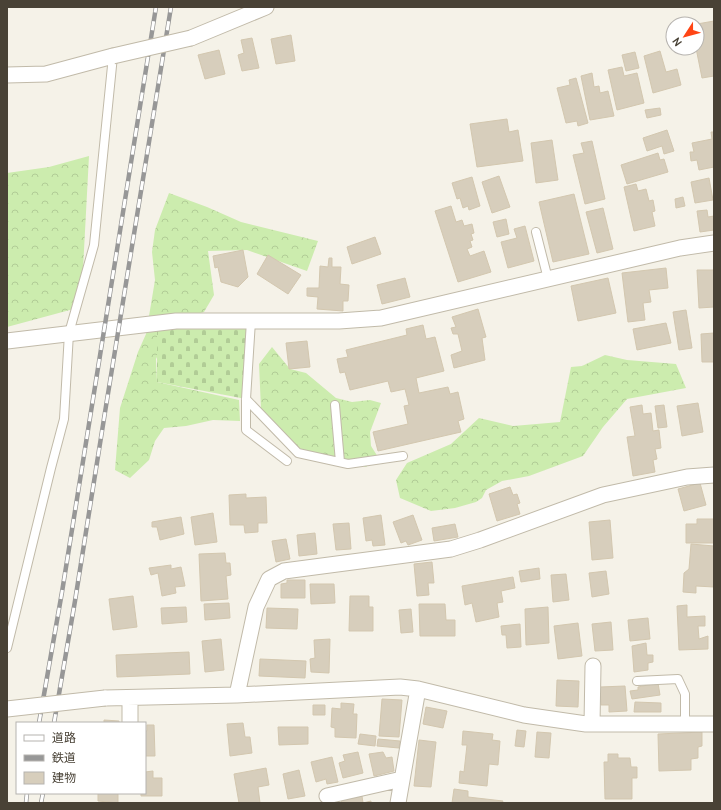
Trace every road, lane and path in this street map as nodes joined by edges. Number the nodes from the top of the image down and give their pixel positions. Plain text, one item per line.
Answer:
1 (266, 7) edge
2 (113, 56) junction
3 (7, 74) edge
4 (536, 232) dead end
5 (714, 243) edge
6 (548, 279) junction
7 (251, 321) junction
8 (69, 333) junction
9 (7, 341) edge
10 (246, 399) junction
11 (335, 405) dead end
12 (403, 456) dead end
13 (287, 461) dead end
14 (340, 462) junction
15 (714, 475) edge
16 (7, 648) edge
17 (593, 666) dead end
18 (637, 681) dead end
19 (418, 689) junction
20 (237, 695) junction
21 (130, 698) junction
22 (7, 709) edge
23 (130, 722) edge
24 (592, 724) junction
25 (685, 724) junction
26 (714, 724) edge
27 (402, 779) junction
28 (327, 796) dead end
29 (398, 803) edge

1 - 2 street, bridge
2 - 3 street
2 - 8 lane
4 - 6 lane
5 - 6 street
6 - 7 street
7 - 8 street
7 - 10 lane
8 - 9 street
8 - 16 lane
10 - 13 lane
10 - 14 lane
11 - 14 lane
12 - 14 lane
15 - 20 street
17 - 24 street
18 - 25 lane
19 - 20 street
19 - 24 street
19 - 27 street
20 - 21 street
21 - 22 street, bridge
21 - 23 street
24 - 25 street
25 - 26 street
27 - 28 street
27 - 29 street

